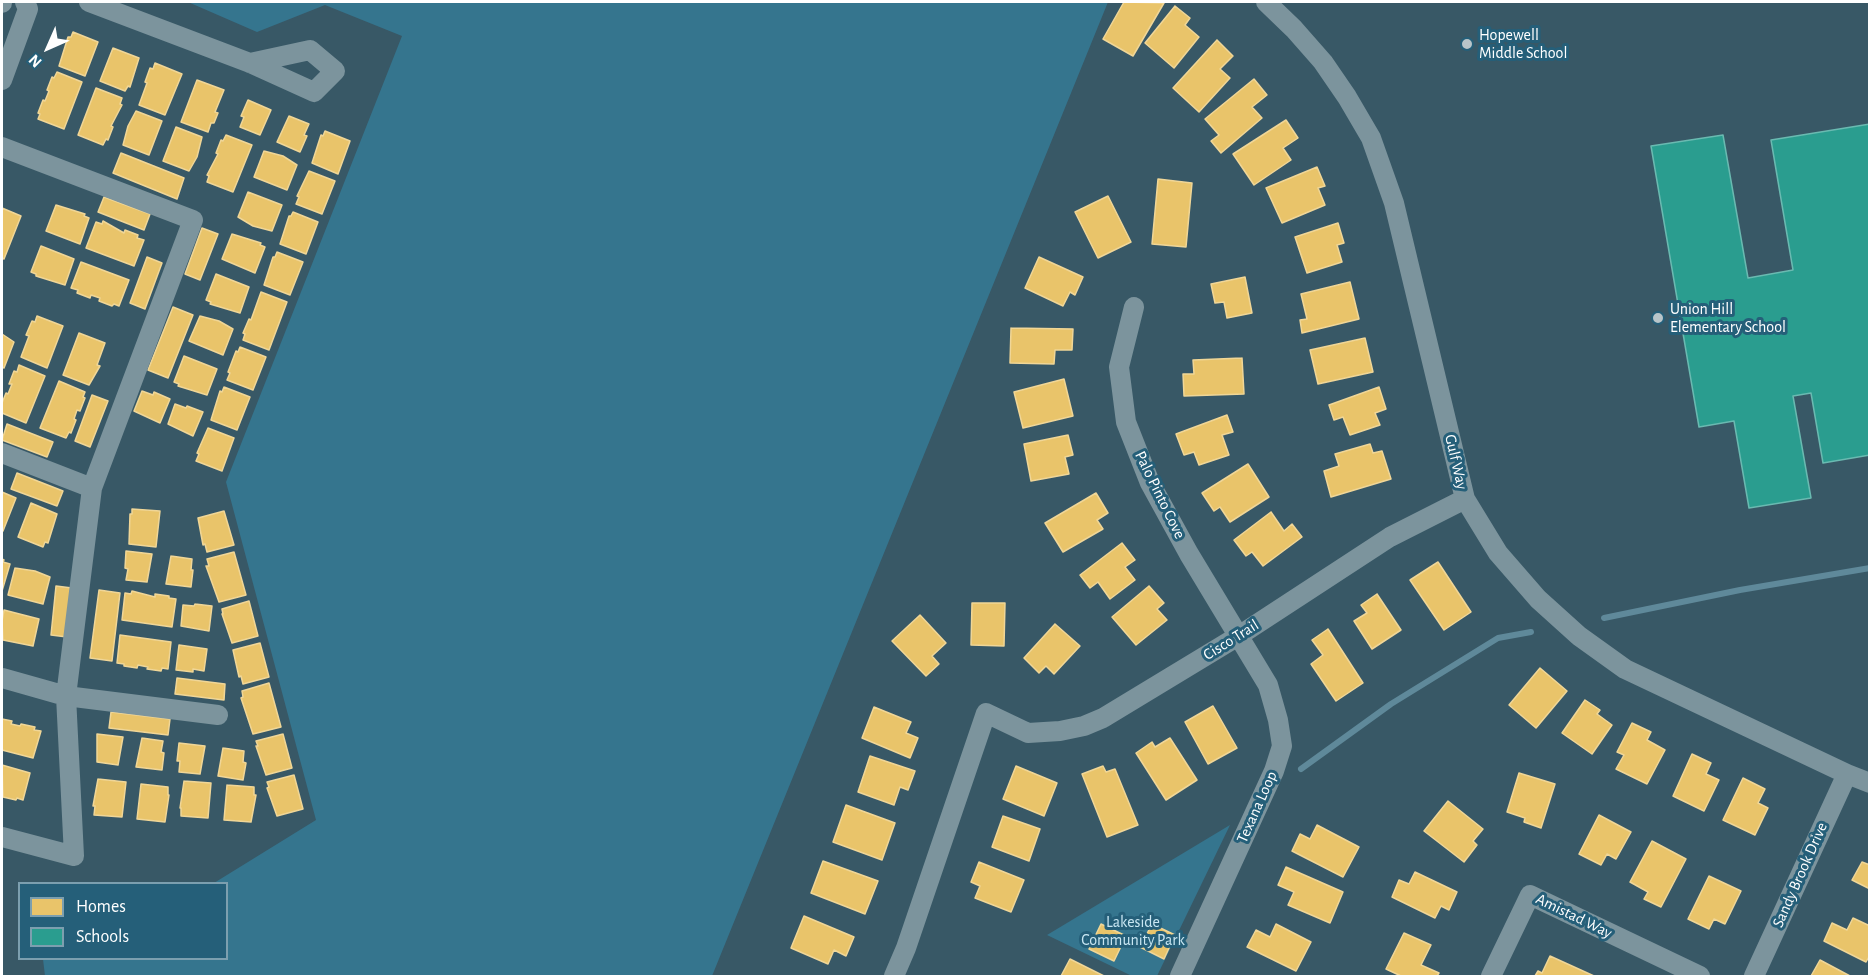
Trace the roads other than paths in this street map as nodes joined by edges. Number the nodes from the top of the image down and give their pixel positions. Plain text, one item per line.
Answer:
1 (25, 2) edge
2 (89, 2) edge
3 (1266, 2) edge
4 (250, 63) dead end
5 (2, 80) edge
6 (2, 147) edge
7 (1134, 308) dead end
8 (2, 453) edge
9 (92, 488) junction
10 (1465, 499) junction
11 (1240, 635) junction
12 (2, 678) edge
13 (66, 696) junction
14 (218, 715) dead end
15 (1847, 774) junction
16 (1869, 783) edge
17 (2, 837) edge
18 (894, 976) edge
19 (1180, 976) edge
20 (1491, 976) edge
21 (1700, 976) edge
22 (1754, 976) edge

1 - 5 street
2 - 4 street
3 - 10 street, Gulf Way
6 - 9 street
7 - 11 street, Palo Pinto Cove
8 - 9 street
9 - 13 street
10 - 11 street, Cisco Trail
10 - 15 street, Gulf Way
11 - 18 street, Cisco Trail
11 - 19 street, Texana Loop
12 - 13 street
13 - 14 street
13 - 17 street
15 - 16 street, Gulf Way
15 - 22 street, Sandy Brook Drive
20 - 21 street, Amistad Way

